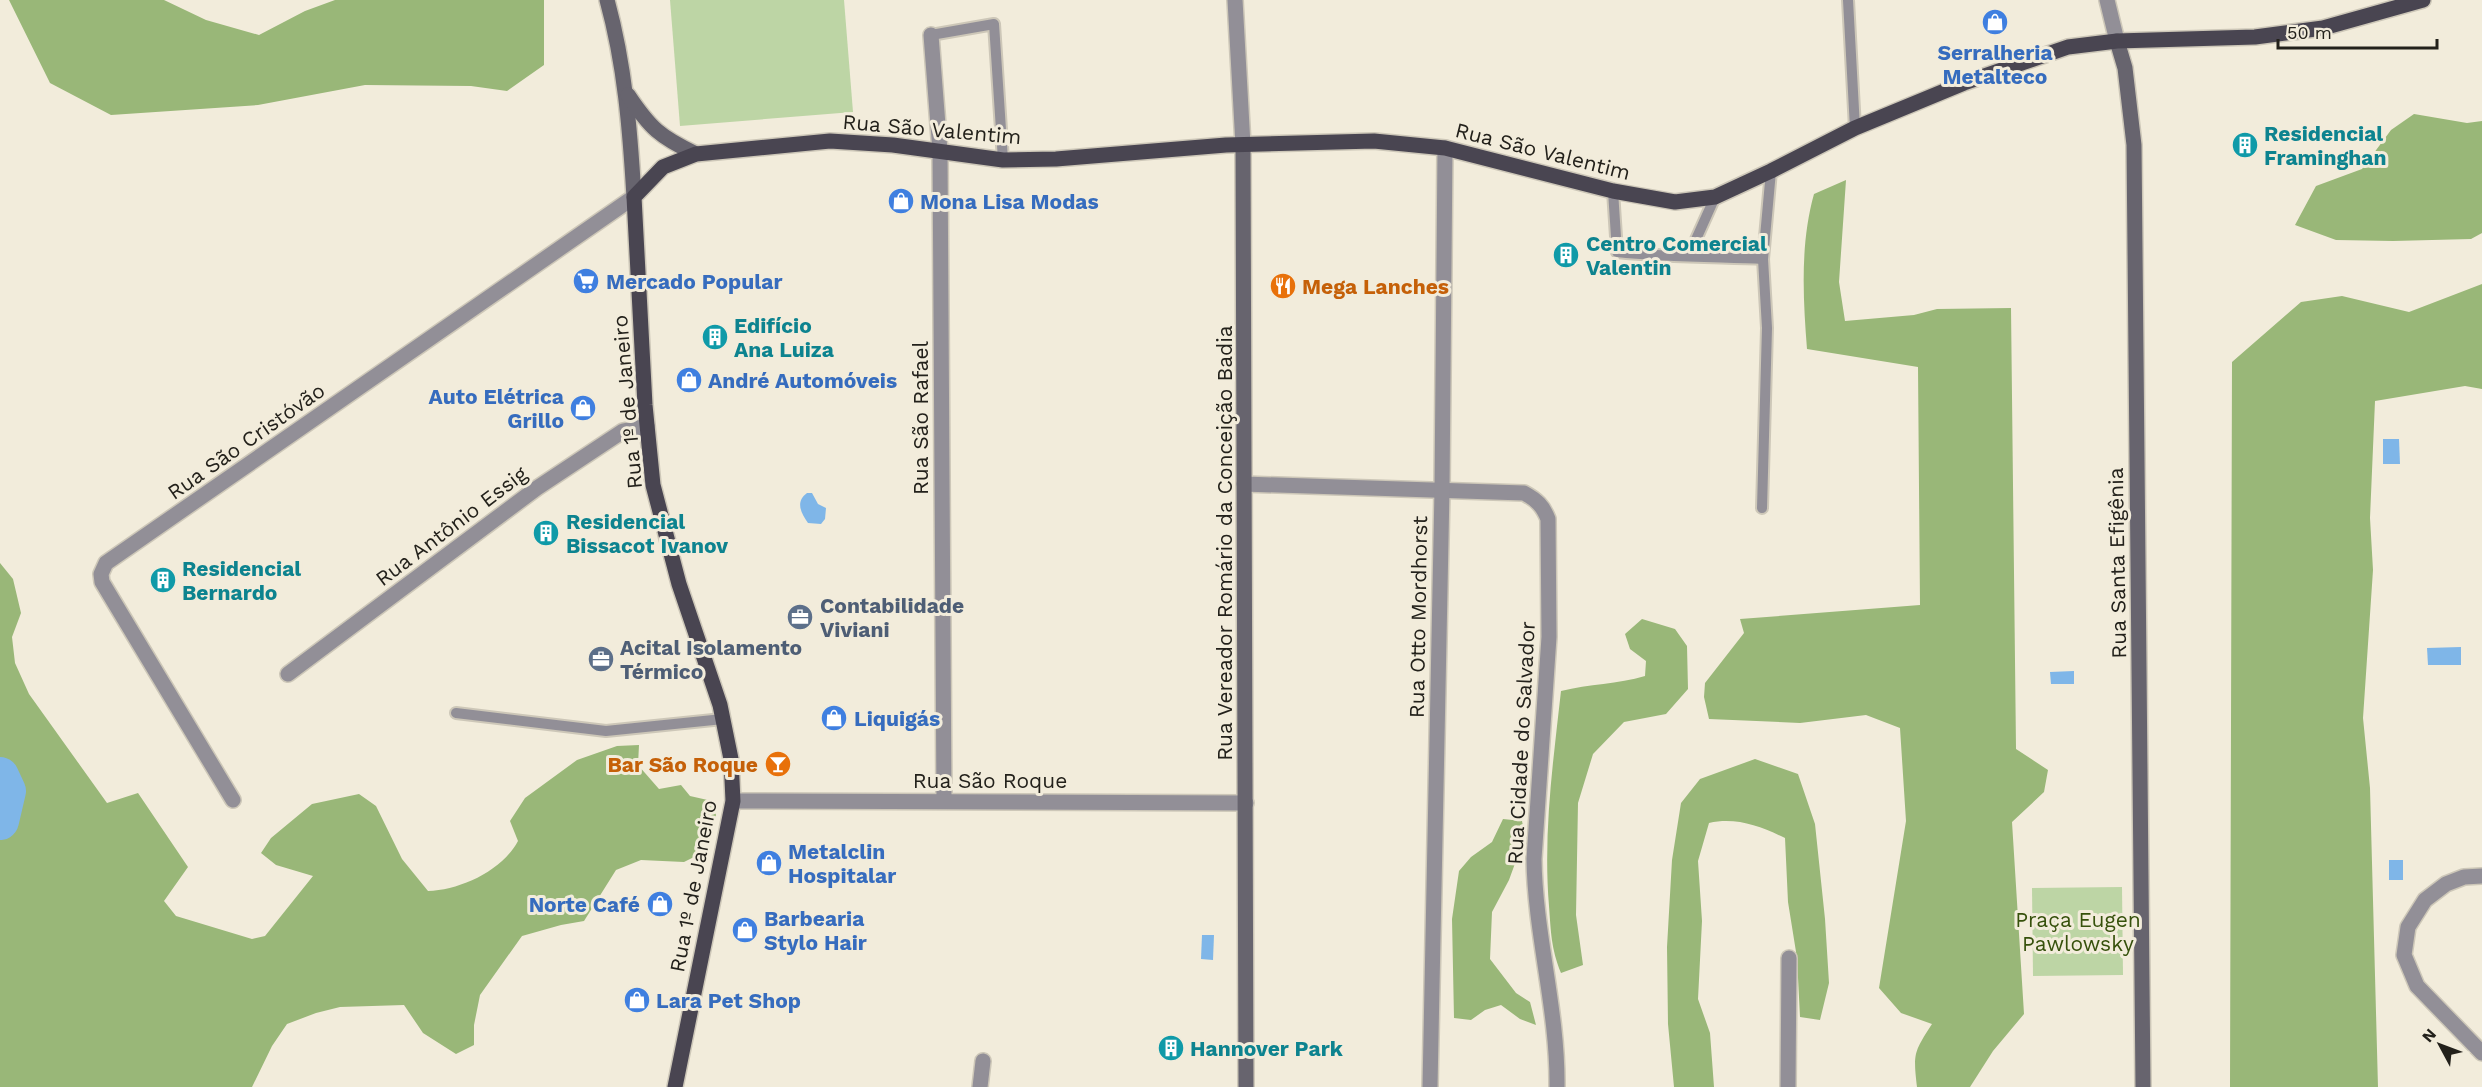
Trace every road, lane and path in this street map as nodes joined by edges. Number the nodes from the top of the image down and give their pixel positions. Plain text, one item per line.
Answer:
1 (607, 0) edge
2 (1234, 0) edge
3 (1848, 0) edge
4 (2107, 0) edge
5 (2113, 0) edge
6 (2423, 0) edge
7 (931, 35) joint
8 (2116, 41) junction
9 (626, 92) junction
10 (1856, 128) junction
11 (1243, 145) junction
12 (1444, 148) junction
13 (940, 151) junction
14 (696, 154) junction
15 (1003, 160) junction
16 (1771, 171) junction
17 (1613, 191) junction
18 (634, 197) junction
19 (1714, 197) junction
20 (1689, 255) junction
21 (1764, 259) junction
22 (647, 426) junction
23 (1244, 484) junction
24 (1442, 490) junction
25 (1762, 508) dead end
26 (288, 674) dead end
27 (456, 713) dead end
28 (723, 719) junction
29 (232, 800) dead end
30 (733, 801) junction
31 (944, 801) junction
32 (1246, 803) junction
33 (2482, 876) edge
34 (1789, 958) dead end
35 (2482, 1053) edge
36 (983, 1060) dead end
37 (675, 1087) edge
38 (980, 1087) edge
39 (1246, 1087) edge
40 (1430, 1087) edge
41 (1557, 1087) edge
42 (1788, 1087) edge
43 (2143, 1087) edge

1 - 9 street, Rua 1º de Janeiro
2 - 11 street, Rua Vereador Romário da Conceição Badia
3 - 10 lane
4 - 5 street
4 - 8 street
6 - 8 main road, Rua São Valentim
7 - 13 street, Rua São Rafael
7 - 15 lane
8 - 10 main road, Rua São Valentim
8 - 43 street, Rua Santa Efigênia
9 - 14 street, Rua 1º de Janeiro
9 - 18 street, Rua 1º de Janeiro
10 - 16 main road, Rua São Valentim
11 - 12 main road, Rua São Valentim
11 - 15 main road, Rua São Valentim
11 - 23 street, Rua Vereador Romário da Conceição Badia
12 - 17 main road, Rua São Valentim
12 - 24 street, Rua Otto Mordhorst
13 - 14 main road, Rua São Valentim
13 - 15 main road, Rua São Valentim
13 - 31 street, Rua São Rafael
14 - 18 main road, Rua São Valentim
16 - 19 main road, Rua São Valentim
16 - 21 lane
17 - 19 main road, Rua São Valentim
17 - 20 lane
18 - 22 main road, Rua 1º de Janeiro
18 - 29 street, Rua São Cristóvão
19 - 20 lane
20 - 21 lane
21 - 25 lane
22 - 26 street, Rua Antônio Essig
22 - 28 main road, Rua 1º de Janeiro
23 - 24 street, Rua Cidade do Salvador
23 - 32 street, Rua Vereador Romário da Conceição Badia
24 - 40 street, Rua Otto Mordhorst
24 - 41 street, Rua Cidade do Salvador
27 - 28 lane
28 - 30 main road, Rua 1º de Janeiro
30 - 31 street, Rua São Roque
30 - 37 main road, Rua 1º de Janeiro
31 - 32 street, Rua São Roque
32 - 39 street, Rua Vereador Romário da Conceição Badia
33 - 35 street
34 - 42 street
36 - 38 street

